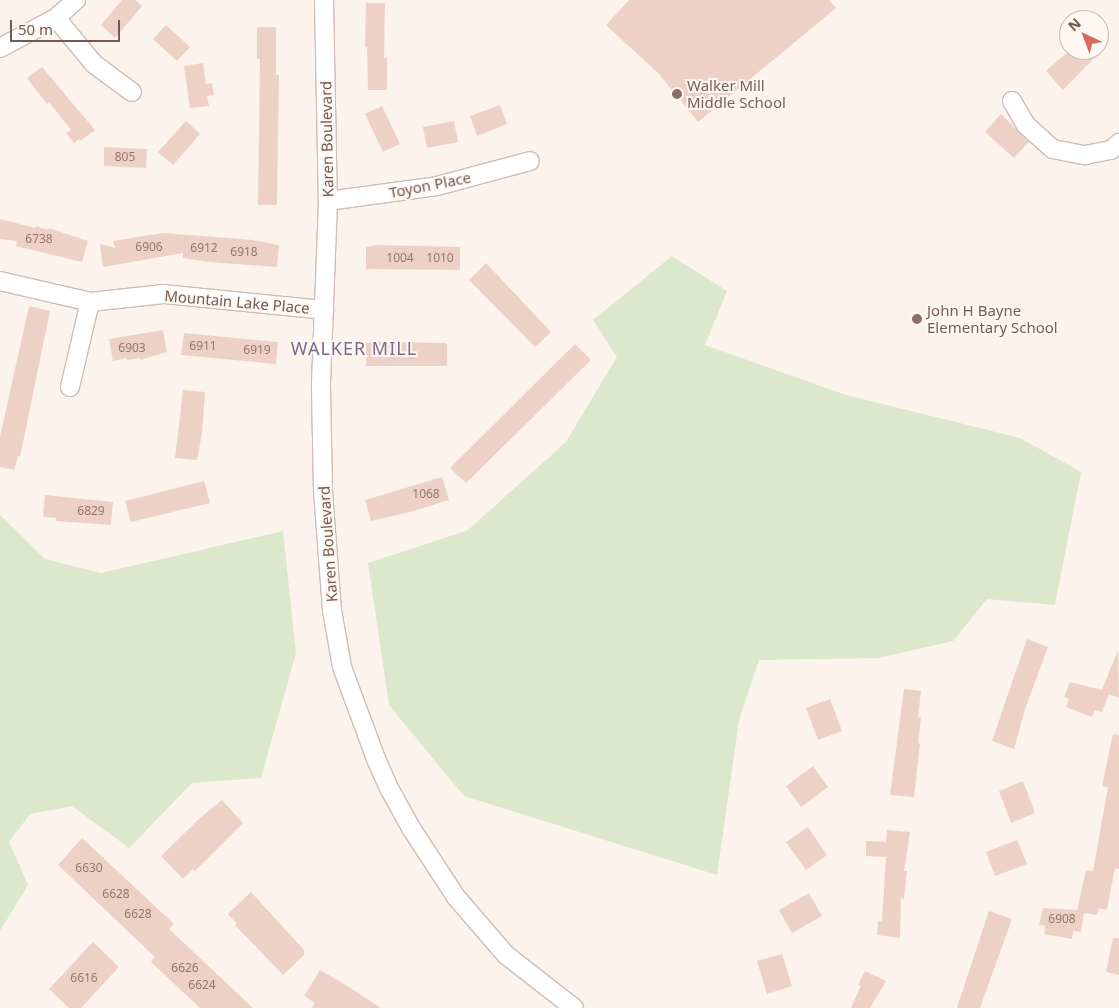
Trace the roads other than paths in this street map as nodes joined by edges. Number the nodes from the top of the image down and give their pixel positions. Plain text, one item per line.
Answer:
1 (76, 0) edge
2 (324, 0) edge
3 (56, 18) junction
4 (0, 48) edge
5 (132, 92) dead end
6 (1012, 101) dead end
7 (1119, 143) edge
8 (530, 160) dead end
9 (328, 201) junction
10 (0, 281) edge
11 (90, 302) junction
12 (324, 310) junction
13 (70, 387) dead end
14 (574, 1008) edge

1 - 3 street
2 - 9 street, Karen Boulevard
3 - 4 street
3 - 5 street
6 - 7 street
8 - 9 street, Toyon Place
9 - 12 street, Karen Boulevard
10 - 11 street, Mountain Lake Place
11 - 12 street, Mountain Lake Place
11 - 13 street
12 - 14 street, Karen Boulevard

